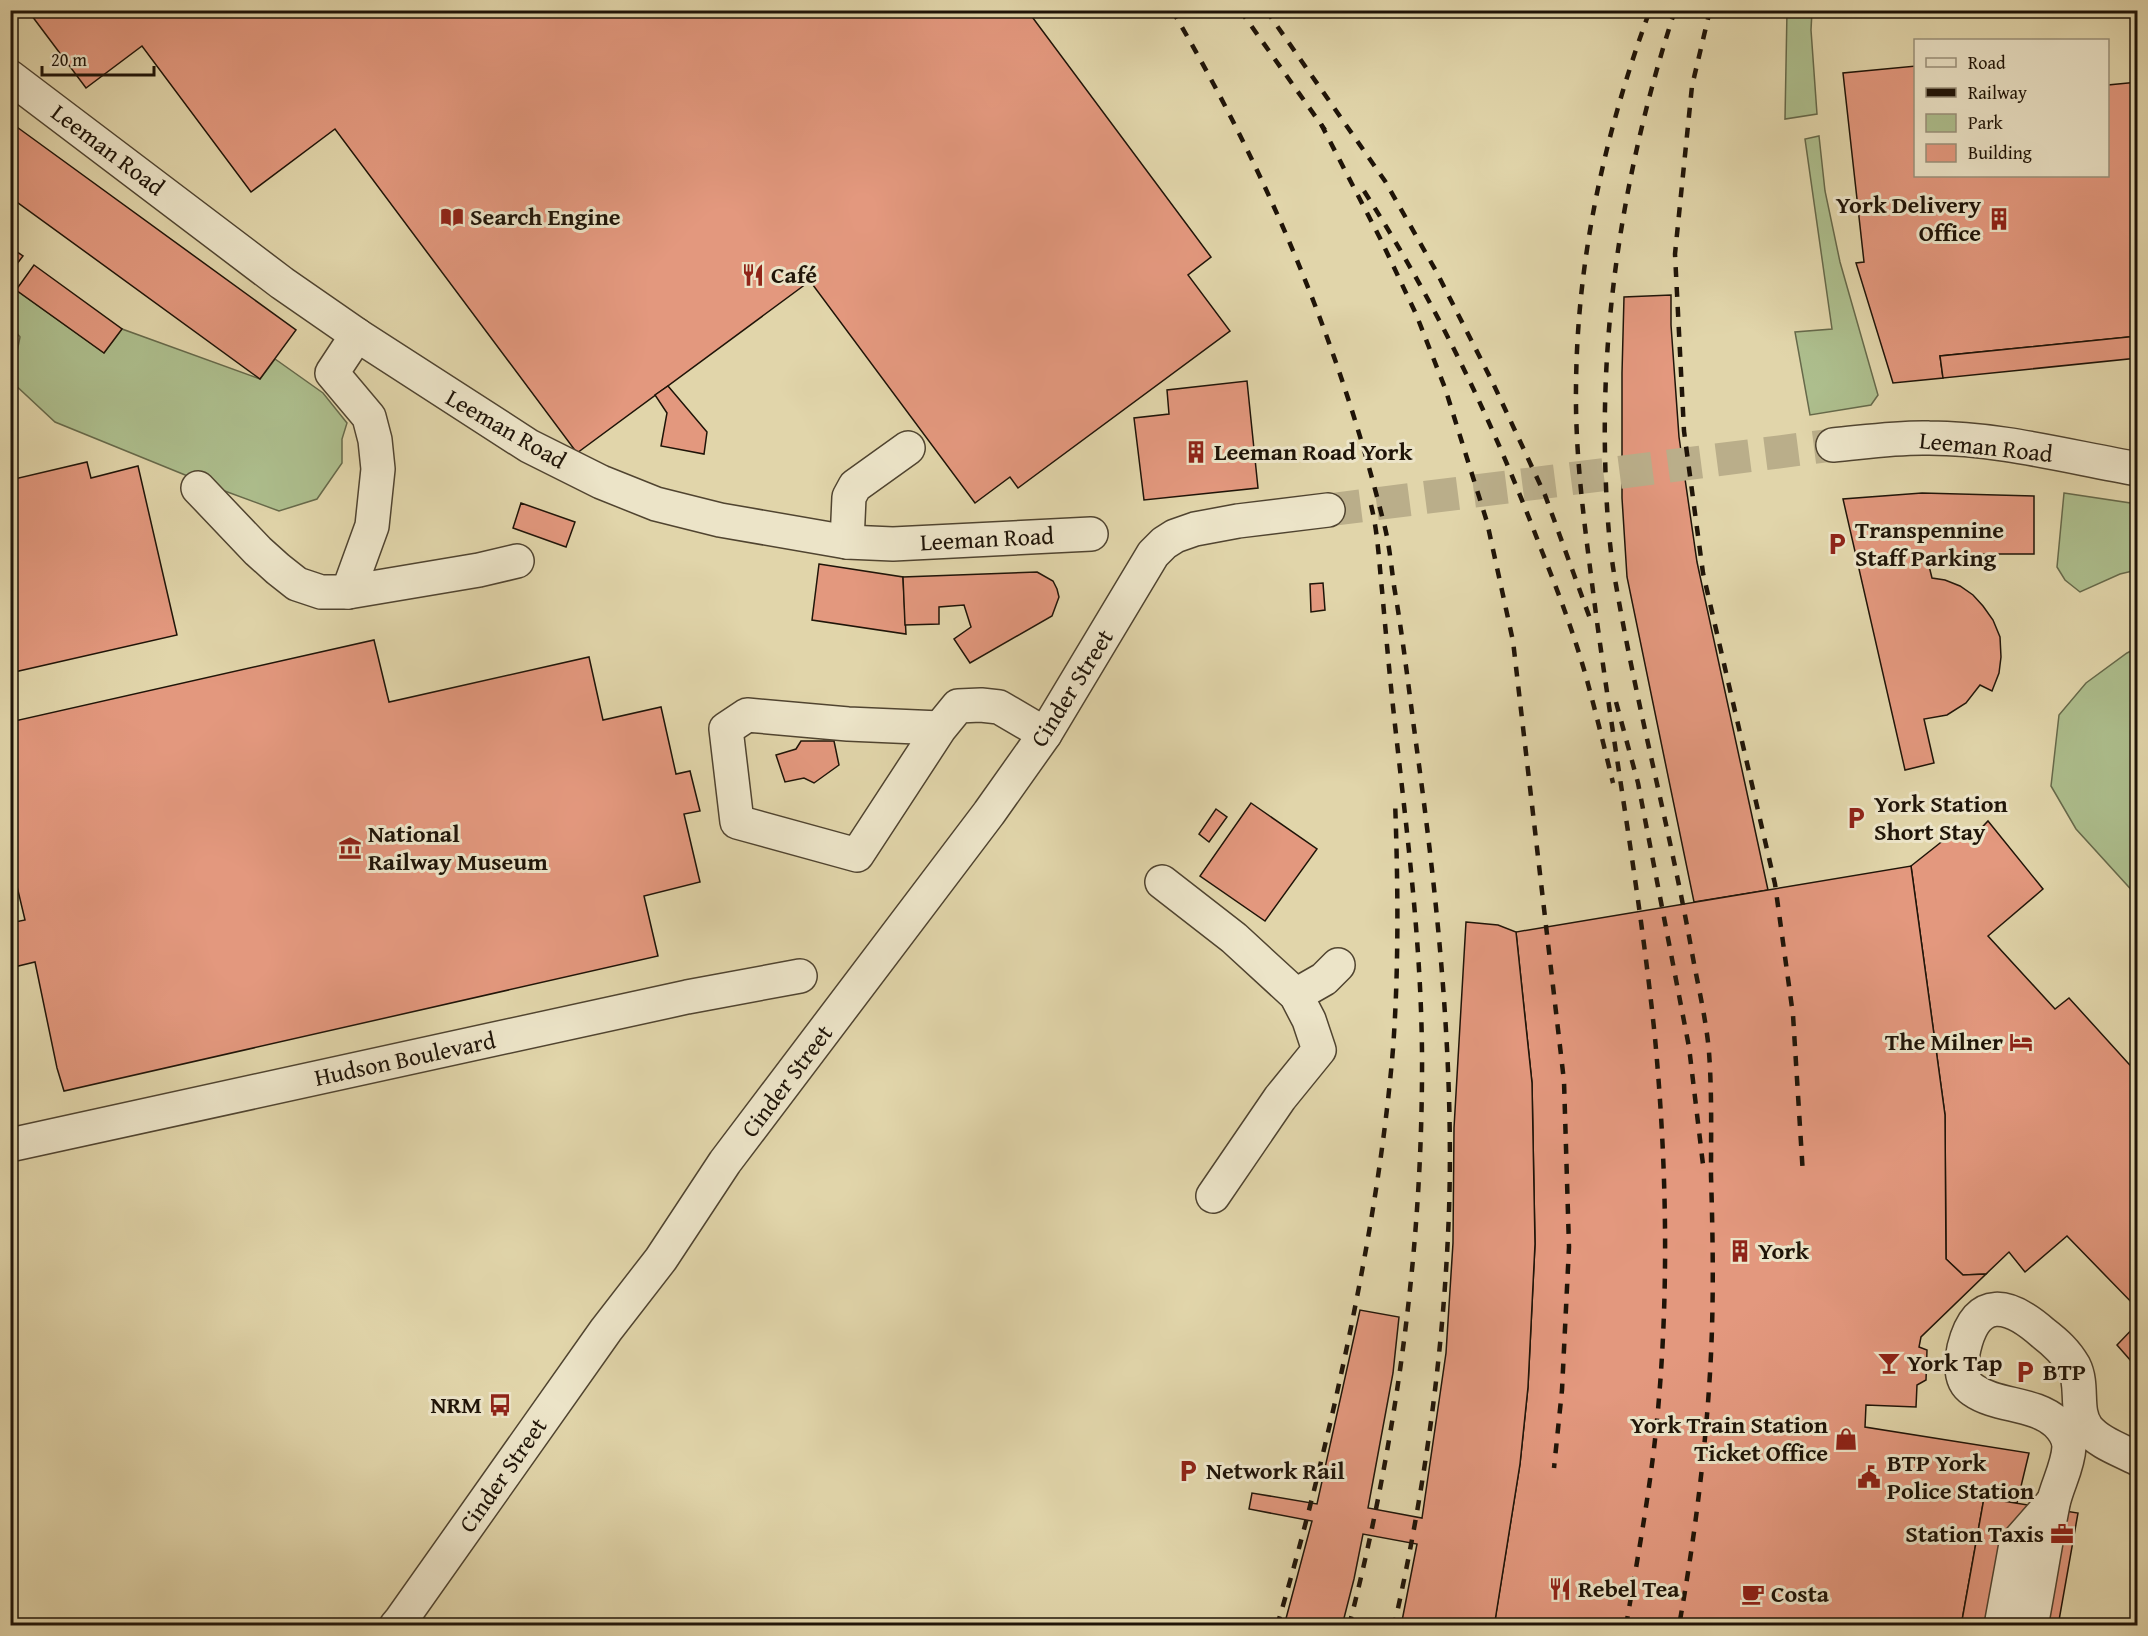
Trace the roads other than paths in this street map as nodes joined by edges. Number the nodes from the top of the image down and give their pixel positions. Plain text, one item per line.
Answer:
1 (10, 77) edge
2 (357, 335) junction
3 (1833, 445) tunnel mouth
4 (908, 448) dead end
5 (2138, 469) edge
6 (198, 488) dead end
7 (1328, 510) tunnel mouth
8 (1091, 534) dead end
9 (847, 542) junction
10 (517, 561) dead end
11 (348, 592) junction
12 (940, 728) junction
13 (1045, 734) junction
14 (1162, 882) dead end
15 (1338, 965) dead end
16 (800, 976) dead end
17 (1296, 995) junction
18 (10, 1145) edge
19 (1213, 1196) dead end
20 (2130, 1455) edge
21 (2054, 1501) junction
22 (396, 1626) edge
23 (2001, 1626) edge
24 (2031, 1626) edge

1 - 2 street, Leeman Road
2 - 9 street, Leeman Road
2 - 11 street
3 - 5 street, Leeman Road
4 - 9 street
6 - 11 street
7 - 13 street, Cinder Street
8 - 9 street, Leeman Road
10 - 11 street
12 - 12 street
12 - 13 street
13 - 22 street, Cinder Street
14 - 17 street
15 - 17 street
16 - 18 street, Hudson Boulevard
17 - 19 street
20 - 21 street
21 - 23 street
21 - 24 street

